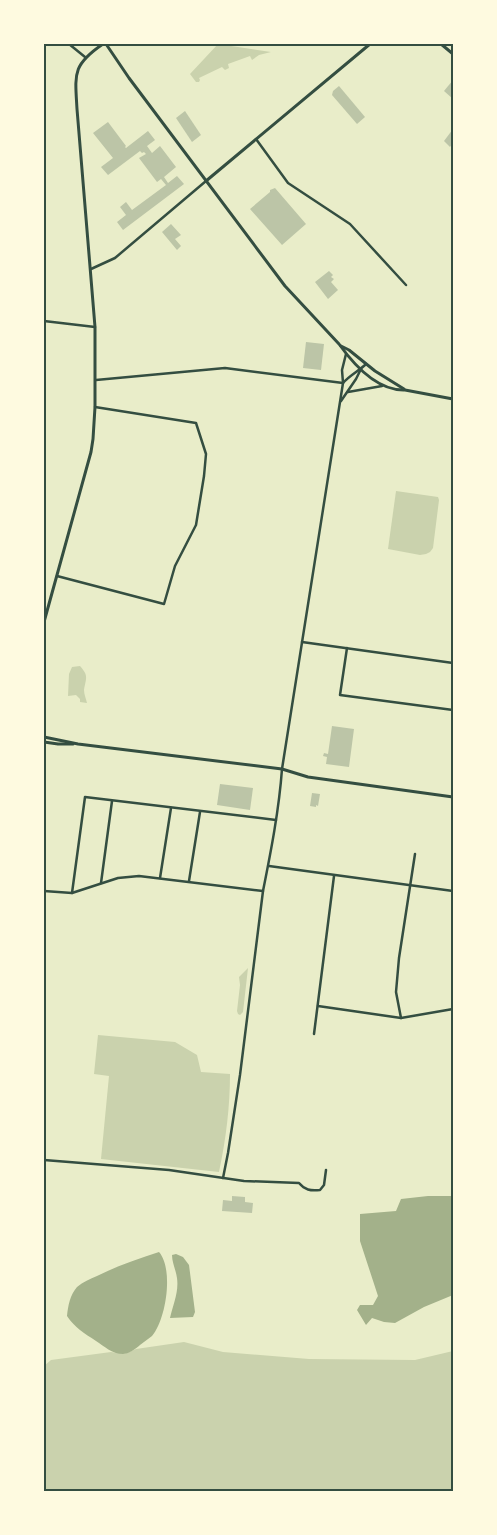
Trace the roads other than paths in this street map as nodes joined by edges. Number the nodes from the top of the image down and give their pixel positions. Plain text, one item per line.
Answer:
1 (69, 44) edge
2 (104, 44) edge
3 (370, 44) edge
4 (441, 44) edge
5 (453, 54) edge
6 (85, 57) junction
7 (256, 139) junction
8 (206, 181) junction
9 (91, 269) junction
10 (406, 285) dead end
11 (44, 321) edge
12 (96, 327) junction
13 (339, 344) junction
14 (346, 354) junction
15 (366, 364) junction
16 (361, 369) junction
17 (96, 380) junction
18 (343, 383) junction
19 (382, 386) junction
20 (405, 390) junction
21 (347, 392) junction
22 (453, 399) edge
23 (339, 404) junction
24 (95, 407) junction
25 (56, 575) junction
26 (45, 609) edge
27 (44, 622) edge
28 (302, 642) junction
29 (347, 648) junction
30 (453, 663) edge
31 (453, 710) edge
32 (44, 737) edge
33 (44, 742) edge
34 (78, 744) junction
35 (282, 769) junction
36 (453, 797) edge
37 (112, 801) junction
38 (170, 808) junction
39 (200, 812) junction
40 (276, 820) junction
41 (415, 854) dead end
42 (268, 866) junction
43 (334, 876) junction
44 (160, 878) junction
45 (190, 881) junction
46 (101, 883) junction
47 (409, 886) junction
48 (44, 890) edge
49 (263, 891) junction
50 (453, 891) edge
51 (72, 893) junction
52 (318, 1006) junction
53 (453, 1009) edge
54 (401, 1018) junction
55 (314, 1034) dead end
56 (44, 1160) edge
57 (326, 1170) dead end
58 (222, 1178) junction

1 - 6 street
2 - 6 street
2 - 8 street
3 - 7 street
4 - 5 street
6 - 9 street
7 - 8 street
7 - 10 street
8 - 9 street
8 - 13 street
9 - 12 street
11 - 12 street
12 - 17 street
13 - 14 street
13 - 15 street
14 - 16 street
14 - 18 street
15 - 16 street
15 - 20 street
16 - 18 street
16 - 19 street
16 - 21 street
17 - 18 street
17 - 24 street
18 - 23 street
19 - 20 street
19 - 21 street
20 - 22 street
21 - 23 street
23 - 28 street
24 - 25 street
24 - 25 street
25 - 26 street
26 - 27 street
28 - 29 street
28 - 35 street
29 - 30 street
29 - 31 street
32 - 34 street
33 - 34 street
34 - 35 street
35 - 36 street
35 - 40 street
37 - 38 street
37 - 46 street
37 - 51 street
38 - 39 street
38 - 44 street
39 - 40 street
39 - 45 street
40 - 42 street
41 - 47 street
42 - 43 street
42 - 49 street
43 - 47 street
43 - 52 street
44 - 45 street
44 - 46 street
45 - 49 street
46 - 51 street
47 - 50 street
47 - 54 street
48 - 51 street
49 - 58 street
52 - 54 street
52 - 55 street
53 - 54 street
56 - 58 street
57 - 58 street

